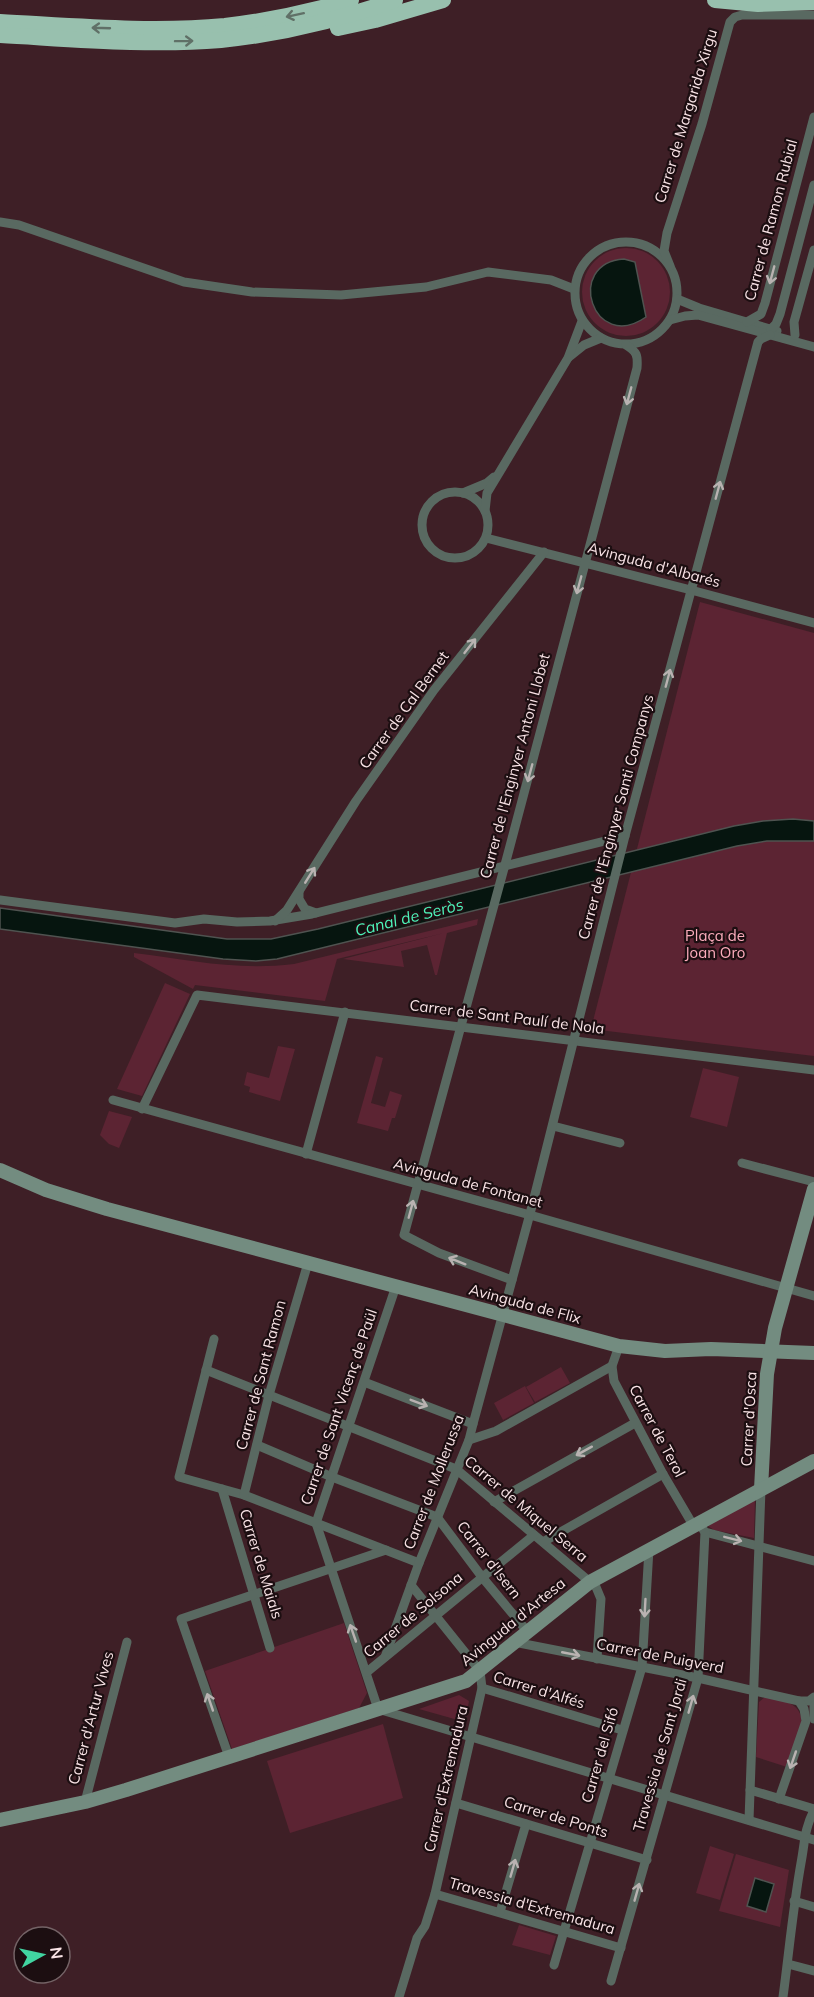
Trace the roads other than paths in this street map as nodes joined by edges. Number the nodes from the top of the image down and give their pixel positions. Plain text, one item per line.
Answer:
1 (351, 0) edge
2 (395, 0) edge
3 (443, 0) edge
4 (715, 0) edge
5 (814, 2) edge
6 (814, 15) edge
7 (0, 22) edge
8 (0, 35) edge
9 (222, 39) junction
10 (814, 117) edge
11 (814, 185) edge
12 (793, 197) junction
13 (812, 202) edge
14 (0, 222) edge
15 (667, 233) junction
16 (647, 246) junction
17 (814, 250) edge
18 (670, 266) junction
19 (574, 289) junction
20 (677, 299) junction
21 (669, 320) junction
22 (582, 321) junction
23 (747, 322) junction
24 (770, 332) junction
25 (795, 335) junction
26 (602, 338) junction
27 (814, 340) edge
28 (626, 345) junction
29 (814, 347) edge
30 (568, 358) junction
31 (498, 473) junction
32 (463, 493) junction
33 (485, 511) junction
34 (486, 538) junction
35 (544, 552) junction
36 (585, 562) junction
37 (691, 590) junction
38 (814, 623) edge
39 (625, 836) junction
40 (505, 866) junction
41 (299, 892) junction
42 (0, 900) edge
43 (318, 913) junction
44 (276, 921) junction
45 (345, 1012) junction
46 (459, 1028) junction
47 (575, 1041) junction
48 (814, 1070) edge
49 (113, 1100) dead end
50 (142, 1109) junction
51 (553, 1126) junction
52 (620, 1143) dead end
53 (306, 1154) junction
54 (742, 1163) dead end
55 (0, 1170) edge
56 (814, 1182) edge
57 (418, 1184) junction
58 (814, 1190) edge
59 (530, 1215) junction
60 (308, 1263) junction
61 (512, 1280) junction
62 (396, 1286) junction
63 (787, 1289) junction
64 (814, 1296) edge
65 (504, 1315) junction
66 (214, 1339) dead end
67 (619, 1346) junction
68 (771, 1351) junction
69 (814, 1353) edge
70 (612, 1366) junction
71 (206, 1370) junction
72 (364, 1383) junction
73 (269, 1395) junction
74 (635, 1423) junction
75 (473, 1424) junction
76 (350, 1426) junction
77 (469, 1440) junction
78 (256, 1445) junction
79 (814, 1461) edge
80 (456, 1469) junction
81 (663, 1474) junction
82 (332, 1477) junction
83 (222, 1489) junction
84 (761, 1489) junction
85 (244, 1496) junction
86 (494, 1502) junction
87 (437, 1517) junction
88 (315, 1522) junction
89 (699, 1527) junction
90 (534, 1535) junction
91 (543, 1542) junction
92 (760, 1545) junction
93 (649, 1549) junction
94 (386, 1550) junction
95 (814, 1561) edge
96 (418, 1563) junction
97 (331, 1570) junction
98 (482, 1577) junction
99 (590, 1582) junction
100 (411, 1585) junction
101 (254, 1595) junction
102 (434, 1616) junction
103 (527, 1631) junction
104 (127, 1642) dead end
105 (514, 1642) junction
106 (270, 1648) dead end
107 (384, 1657) junction
108 (597, 1659) junction
109 (642, 1667) junction
110 (480, 1671) junction
111 (367, 1672) junction
112 (698, 1678) junction
113 (482, 1688) junction
114 (755, 1691) junction
115 (814, 1697) edge
116 (406, 1701) junction
117 (799, 1701) junction
118 (814, 1706) edge
119 (378, 1709) junction
120 (410, 1719) junction
121 (811, 1722) edge
122 (622, 1730) junction
123 (471, 1737) junction
124 (229, 1757) junction
125 (609, 1779) junction
126 (750, 1790) junction
127 (665, 1795) junction
128 (779, 1799) junction
129 (80, 1803) junction
130 (456, 1803) junction
131 (814, 1809) edge
132 (0, 1820) edge
133 (749, 1820) junction
134 (526, 1824) junction
135 (809, 1839) edge
136 (590, 1843) junction
137 (646, 1860) junction
138 (435, 1894) junction
139 (794, 1901) junction
140 (814, 1907) edge
141 (500, 1912) junction
142 (565, 1932) junction
143 (621, 1948) junction
144 (788, 1964) junction
145 (554, 1965) dead end
146 (814, 1971) edge
147 (611, 1981) dead end
148 (399, 1997) edge
149 (783, 1997) edge

1 -> 7 highway
2 - 9 highway
3 - 9 highway
4 - 5 highway
6 - 15 street, Carrer de Margarida Xirgu
8 -> 9 highway
10 - 12 street, Carrer de Ramon Rubial
11 - 13 street
12 - 13 street
12 -> 23 street, Carrer de Ramon Rubial
13 - 24 street
14 - 19 street
15 - 16 street
15 - 18 street, Carrer de Margarida Xirgu
16 - 18 street
16 - 19 street
17 - 25 street
18 - 20 street
19 - 22 street
20 - 21 street
20 - 23 street
21 - 24 street
21 - 28 street
22 - 26 street
22 - 30 street
23 - 24 street
24 - 25 street
24 - 29 street
37 -> 24 street, Carrer de l'Enginyer Santi Companys
25 - 27 street
26 - 28 street
26 - 30 street
28 -> 36 street, Carrer de l'Enginyer Antoni Llobet
30 - 31 street
31 - 32 street
31 - 33 street
32 - 33 street
32 - 34 street
33 - 34 street
34 - 35 street, Avinguda d'Albarés
35 - 36 street, Avinguda d'Albarés
41 -> 35 street, Carrer de Cal Bernet
36 - 37 street, Avinguda d'Albarés
36 -> 40 street, Carrer de l'Enginyer Antoni Llobet
37 - 38 street, Avinguda d'Albarés
39 -> 37 street, Carrer de l'Enginyer Santi Companys
39 - 40 street
39 - 47 street, Carrer de l'Enginyer Santi Companys
40 - 43 street
40 - 46 street, Carrer de l'Enginyer Antoni Llobet
41 - 43 street
41 - 44 street, Carrer de Cal Bernet
42 - 44 street
43 - 44 street
45 - 46 street, Carrer de Sant Paulí de Nola
45 - 50 street, Carrer de Sant Paulí de Nola
45 - 53 street
46 - 47 street, Carrer de Sant Paulí de Nola
46 - 57 street, Carrer de l'Enginyer Antoni Llobet
47 - 48 street, Carrer de Sant Paulí de Nola
47 - 51 street, Carrer de l'Enginyer Santi Companys
49 - 50 street, Avinguda de Fontanet
50 - 53 street, Avinguda de Fontanet
51 - 52 street
51 - 59 street, Carrer de l'Enginyer Santi Companys
53 - 57 street, Avinguda de Fontanet
54 - 56 street
55 - 60 main road, Avinguda de Flix
57 - 59 street, Avinguda de Fontanet
61 -> 57 street, Carrer de l'Enginyer Antoni Llobet
58 - 63 main road, Carrer d'Osca
59 - 61 street, Carrer de l'Enginyer Santi Companys
59 - 63 street, Avinguda de Fontanet
60 - 62 main road, Avinguda de Flix
60 - 73 street, Carrer de Sant Ramon
61 - 65 street, Carrer de l'Enginyer Santi Companys
62 - 65 main road, Avinguda de Flix
62 - 72 street, Carrer de Sant Vicenç de Paül
63 - 64 street, Avinguda de Fontanet
63 - 68 main road, Carrer d'Osca
65 - 67 main road, Avinguda de Flix
65 - 75 street, Carrer de Mollerussa
66 - 71 street
67 - 68 main road, Avinguda de Flix
67 - 70 street
68 - 69 main road, Avinguda de Flix
68 - 84 main road, Carrer d'Osca
70 - 74 street, Carrer de Terol
70 - 77 street
71 - 73 street, Carrer de Miquel Serra
71 - 83 street
72 -> 75 street
72 - 76 street, Carrer de Sant Vicenç de Paül
73 - 76 street, Carrer de Miquel Serra
73 - 78 street, Carrer de Sant Ramon
74 - 81 street, Carrer de Terol
74 -> 86 street
75 - 77 street, Carrer de Mollerussa
76 - 80 street, Carrer de Miquel Serra
76 - 82 street, Carrer de Sant Vicenç de Paül
77 - 80 street, Carrer de Mollerussa
78 - 82 street, Carrer d'Isern
78 - 85 street, Carrer de Sant Ramon
79 - 84 main road, Avinguda d'Artesa
80 - 86 street, Carrer de Miquel Serra
80 - 87 street, Carrer de Mollerussa
81 - 89 street, Carrer de Terol
81 - 91 street
82 - 87 street, Carrer d'Isern
82 - 88 street, Carrer de Sant Vicenç de Paül
83 - 85 street
83 - 101 street, Carrer de Maials
84 - 89 main road, Avinguda d'Artesa
84 - 92 street
85 - 88 street
86 - 90 street, Carrer de Miquel Serra
87 - 96 street, Carrer de Mollerussa
87 - 98 street, Carrer d'Isern
88 - 94 street
88 - 97 street, Carrer de Sant Vicenç de Paül
89 -> 92 street
89 - 93 main road, Avinguda d'Artesa
89 - 112 street, Travessia de Sant Jordi
90 - 91 street, Carrer de Miquel Serra
90 - 98 street, Carrer de Solsona
91 - 99 street, Carrer de Miquel Serra
92 - 95 street
92 - 114 street
93 - 99 main road, Avinguda d'Artesa
93 -> 109 street, Carrer del Sifó
94 - 96 street
94 - 97 street
96 - 100 street, Carrer de Mollerussa
97 - 101 street
111 -> 97 street, Carrer de Sant Vicenç de Paül
98 - 102 street, Carrer de Solsona
98 - 103 street, Carrer d'Isern
99 - 103 main road, Avinguda d'Artesa
99 - 108 street
100 - 102 street
100 - 107 street, Carrer de Mollerussa
101 - 106 street, Carrer de Maials
124 -> 101 street
102 - 107 street, Carrer de Solsona
102 - 110 street
103 - 105 main road, Avinguda d'Artesa
104 - 129 street, Carrer d'Artur Vives
105 -> 108 street, Carrer de Puigverd
105 - 110 main road, Avinguda d'Artesa
107 - 111 street, Carrer de Solsona
108 - 109 street, Carrer de Puigverd
109 - 112 street, Carrer de Puigverd
109 - 122 street, Carrer del Sifó
110 - 113 street, Carrer d'Extremadura
110 - 116 main road, Avinguda d'Artesa
111 - 119 street, Carrer de Sant Vicenç de Paül
112 - 114 street, Carrer de Puigverd
127 -> 112 street, Travessia de Sant Jordi
113 - 122 street, Carrer d'Alfés
113 - 123 street, Carrer d'Extremadura
114 - 117 street, Carrer de Puigverd
114 - 126 street
115 - 117 street, Carrer de Puigverd
116 - 119 main road, Avinguda d'Artesa
116 - 120 street
117 - 121 street
118 - 121 street
119 - 120 street
119 - 124 main road, Avinguda d'Artesa
120 - 123 street
121 -> 128 street
122 - 125 street, Carrer del Sifó
123 - 125 street
123 - 130 street, Carrer d'Extremadura
124 - 129 main road, Avinguda d'Artesa
125 - 127 street
125 - 136 street, Carrer del Sifó
126 - 128 street
126 - 133 street
127 - 133 street
127 - 137 street, Travessia de Sant Jordi
128 - 131 street
129 - 132 main road, Avinguda d'Artesa
130 - 134 street, Carrer de Ponts
130 - 138 street, Carrer d'Extremadura
131 - 135 street
133 - 135 street
134 - 136 street, Carrer de Ponts
141 -> 134 street
135 - 139 street
136 - 137 street, Carrer de Ponts
136 - 142 street, Carrer del Sifó
143 -> 137 street, Travessia de Sant Jordi
138 - 141 street, Travessia d'Extremadura
138 - 148 street, Carrer d'Extremadura
139 - 140 street
139 - 144 street
141 - 142 street, Travessia d'Extremadura
142 - 143 street, Travessia d'Extremadura
142 - 145 street, Carrer del Sifó
143 - 147 street, Travessia de Sant Jordi
144 - 146 street
144 - 149 street

